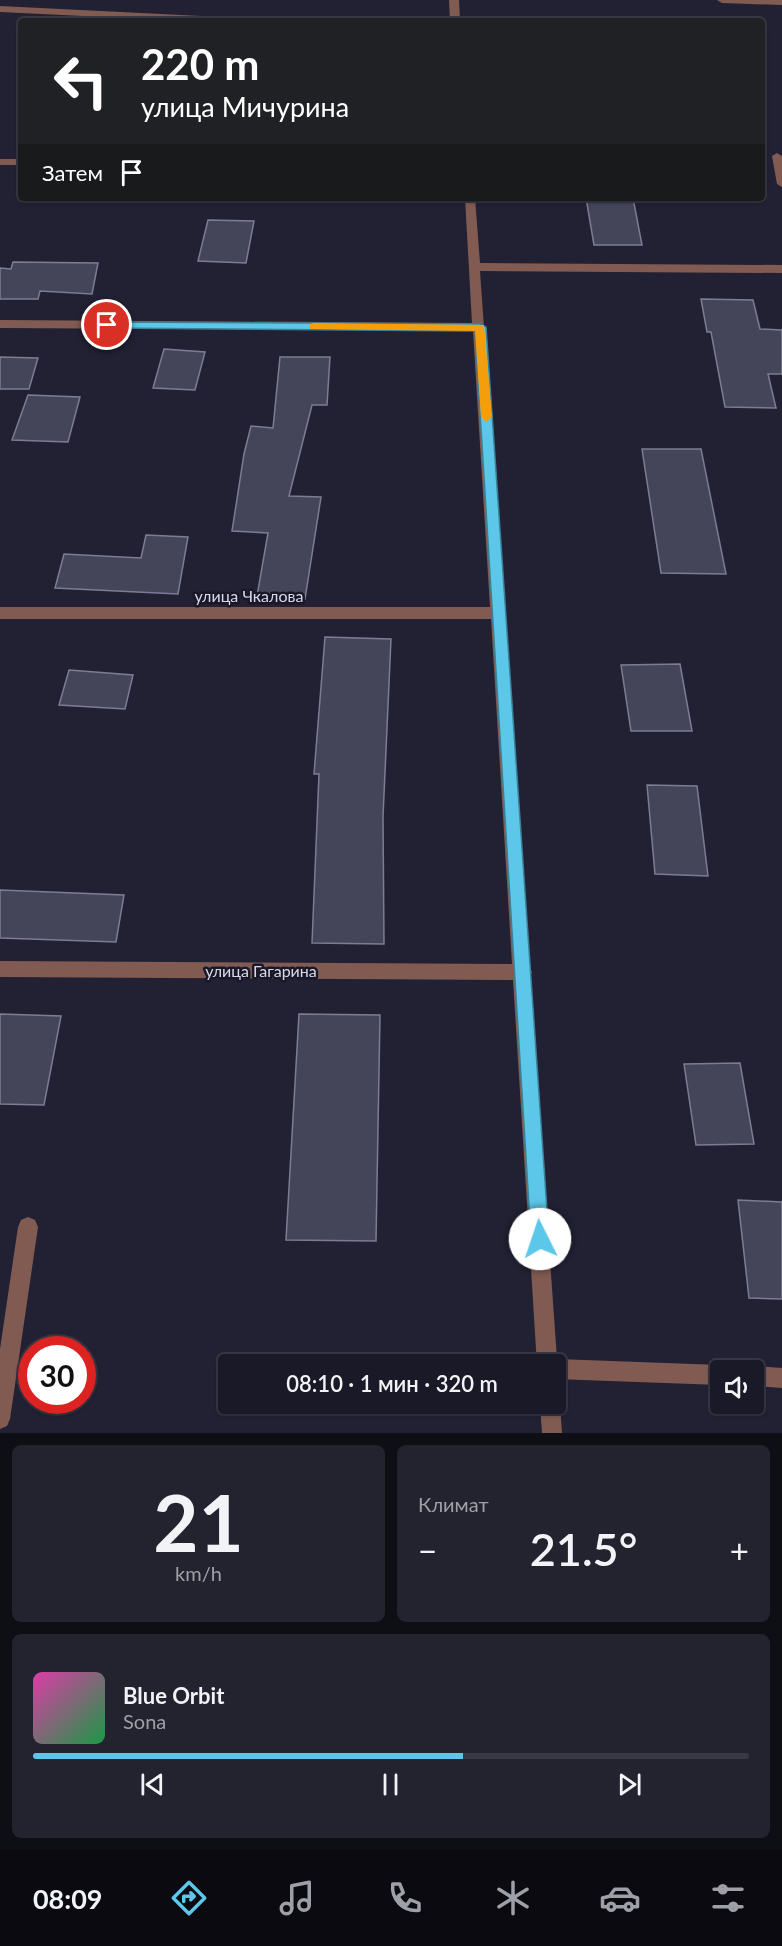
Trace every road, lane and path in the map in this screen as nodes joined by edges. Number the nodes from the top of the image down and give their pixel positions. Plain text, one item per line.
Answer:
1 (454, 0) edge
2 (722, 0) edge
3 (782, 2) edge
4 (0, 9) edge
5 (181, 18) edge
6 (456, 18) edge
7 (777, 156) dead end
8 (0, 162) edge
9 (18, 162) edge
10 (782, 184) edge
11 (470, 201) edge
12 (476, 267) junction
13 (782, 269) edge
14 (0, 324) edge
15 (480, 327) junction
16 (0, 613) edge
17 (499, 613) junction
18 (0, 969) edge
19 (523, 972) junction
20 (27, 1227) dead end
21 (546, 1354) edge
22 (566, 1369) edge
23 (710, 1375) edge
24 (764, 1377) edge
25 (782, 1378) edge
26 (551, 1414) edge
27 (0, 1419) edge
28 (552, 1433) edge

1 - 6 street
2 - 3 street
4 - 5 street
7 - 10 street
8 - 9 street
11 - 12 street
12 - 13 street
12 - 15 street
14 - 15 street
15 - 17 street
16 - 17 street, улица Чкалова
17 - 19 street
18 - 19 street, улица Гагарина
19 - 21 street
20 - 27 street
22 - 23 street
24 - 25 street
26 - 28 street

